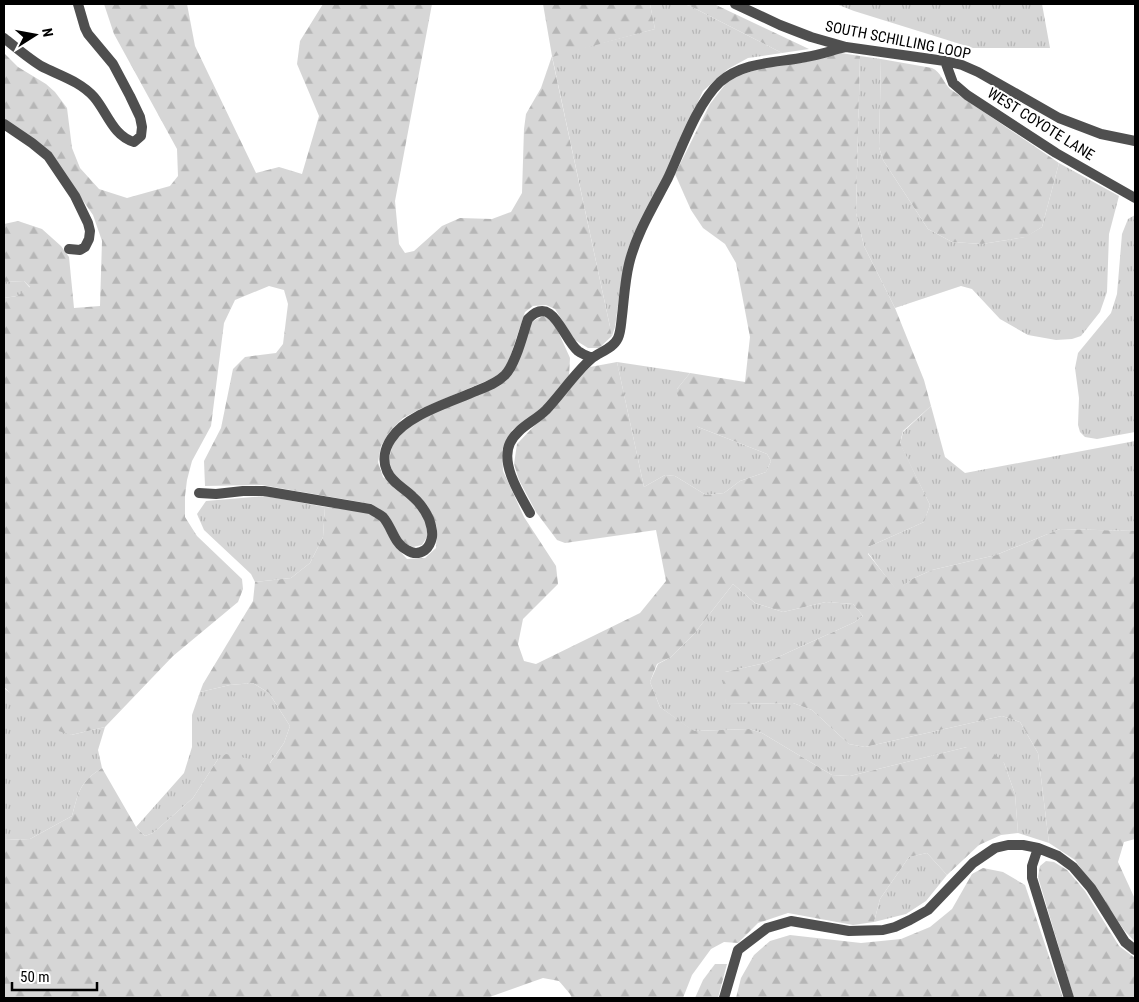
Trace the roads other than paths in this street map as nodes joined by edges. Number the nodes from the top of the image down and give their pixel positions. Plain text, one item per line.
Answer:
1 (78, 4) edge
2 (735, 4) edge
3 (4, 38) edge
4 (846, 46) junction
5 (945, 61) junction
6 (4, 124) edge
7 (1135, 141) edge
8 (1135, 198) edge
9 (69, 249) dead end
10 (592, 358) junction
11 (199, 493) dead end
12 (530, 513) dead end
13 (1038, 848) junction
14 (1135, 950) edge
15 (724, 998) edge
16 (1069, 998) edge

1 - 3 street
2 - 4 street, SOUTH SCHILLING LOOP
4 - 5 street, SOUTH SCHILLING LOOP
4 - 10 street
5 - 7 street, SOUTH SCHILLING LOOP
5 - 8 street, WEST COYOTE LANE
6 - 9 street
10 - 11 street
10 - 12 street
13 - 14 street
13 - 15 street
13 - 16 street

